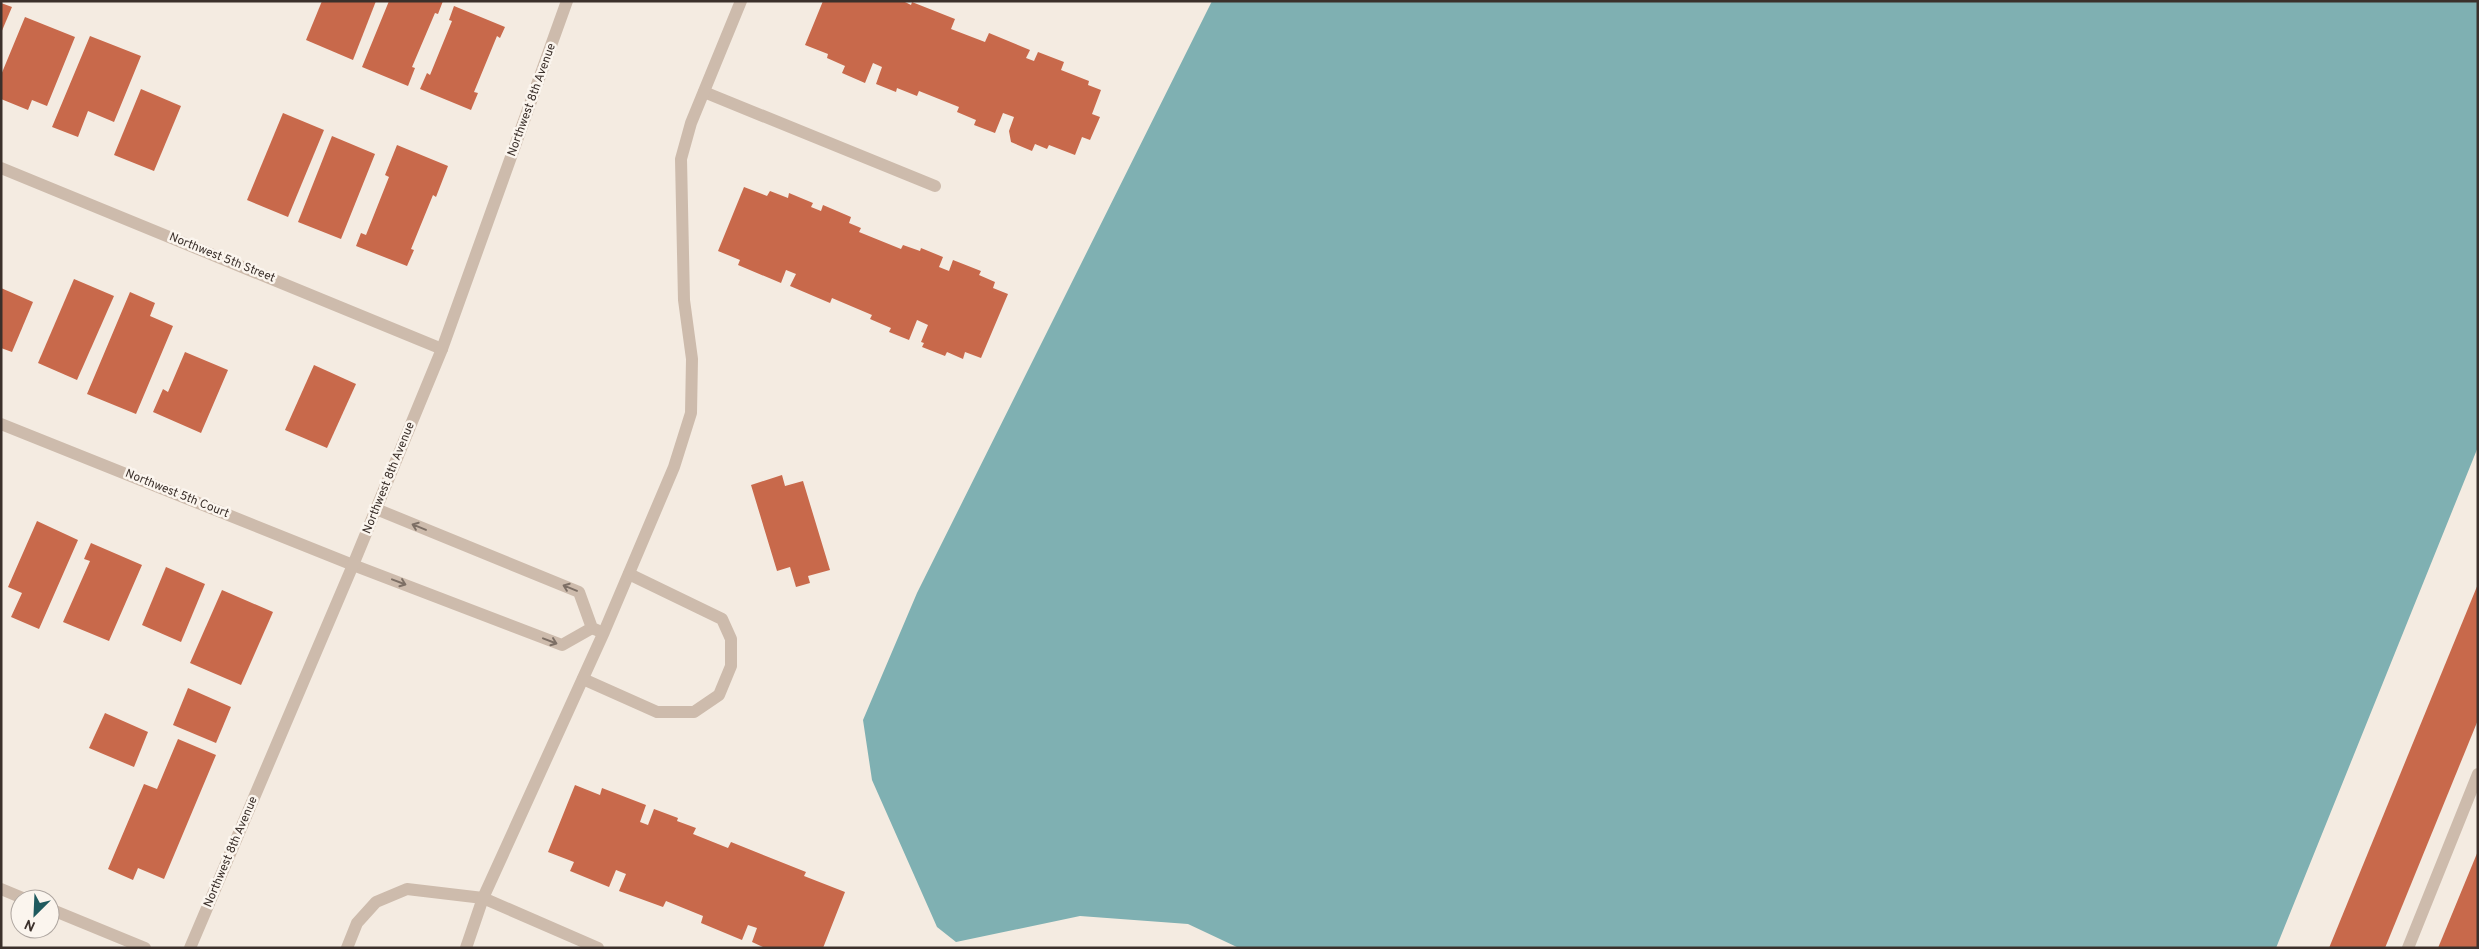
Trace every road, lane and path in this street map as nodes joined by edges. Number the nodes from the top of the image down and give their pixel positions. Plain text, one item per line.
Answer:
1 (567, 1) edge
2 (741, 1) edge
3 (704, 92) junction
4 (1, 168) edge
5 (935, 186) dead end
6 (442, 349) junction
7 (1, 424) edge
8 (376, 509) junction
9 (353, 565) junction
10 (629, 574) junction
11 (598, 630) junction
12 (583, 679) junction
13 (2478, 774) edge
14 (483, 898) junction
15 (60, 913) edge
16 (145, 948) edge
17 (190, 948) edge
18 (347, 948) edge
19 (466, 948) edge
20 (598, 948) edge
21 (2408, 948) edge

1 - 6 street, Northwest 8th Avenue
2 - 3 street
3 - 5 street
3 - 10 street
4 - 6 street, Northwest 5th Street
6 - 8 street, Northwest 8th Avenue
7 - 9 street, Northwest 5th Court
8 - 9 street, Northwest 8th Avenue
11 -> 8 street
9 -> 11 street, Northwest 5th Court
9 - 17 street, Northwest 8th Avenue
10 - 11 street
10 - 12 street
11 - 12 street
12 - 14 street
13 - 21 street
14 - 18 street
14 - 19 street
14 - 20 street
15 - 16 street

